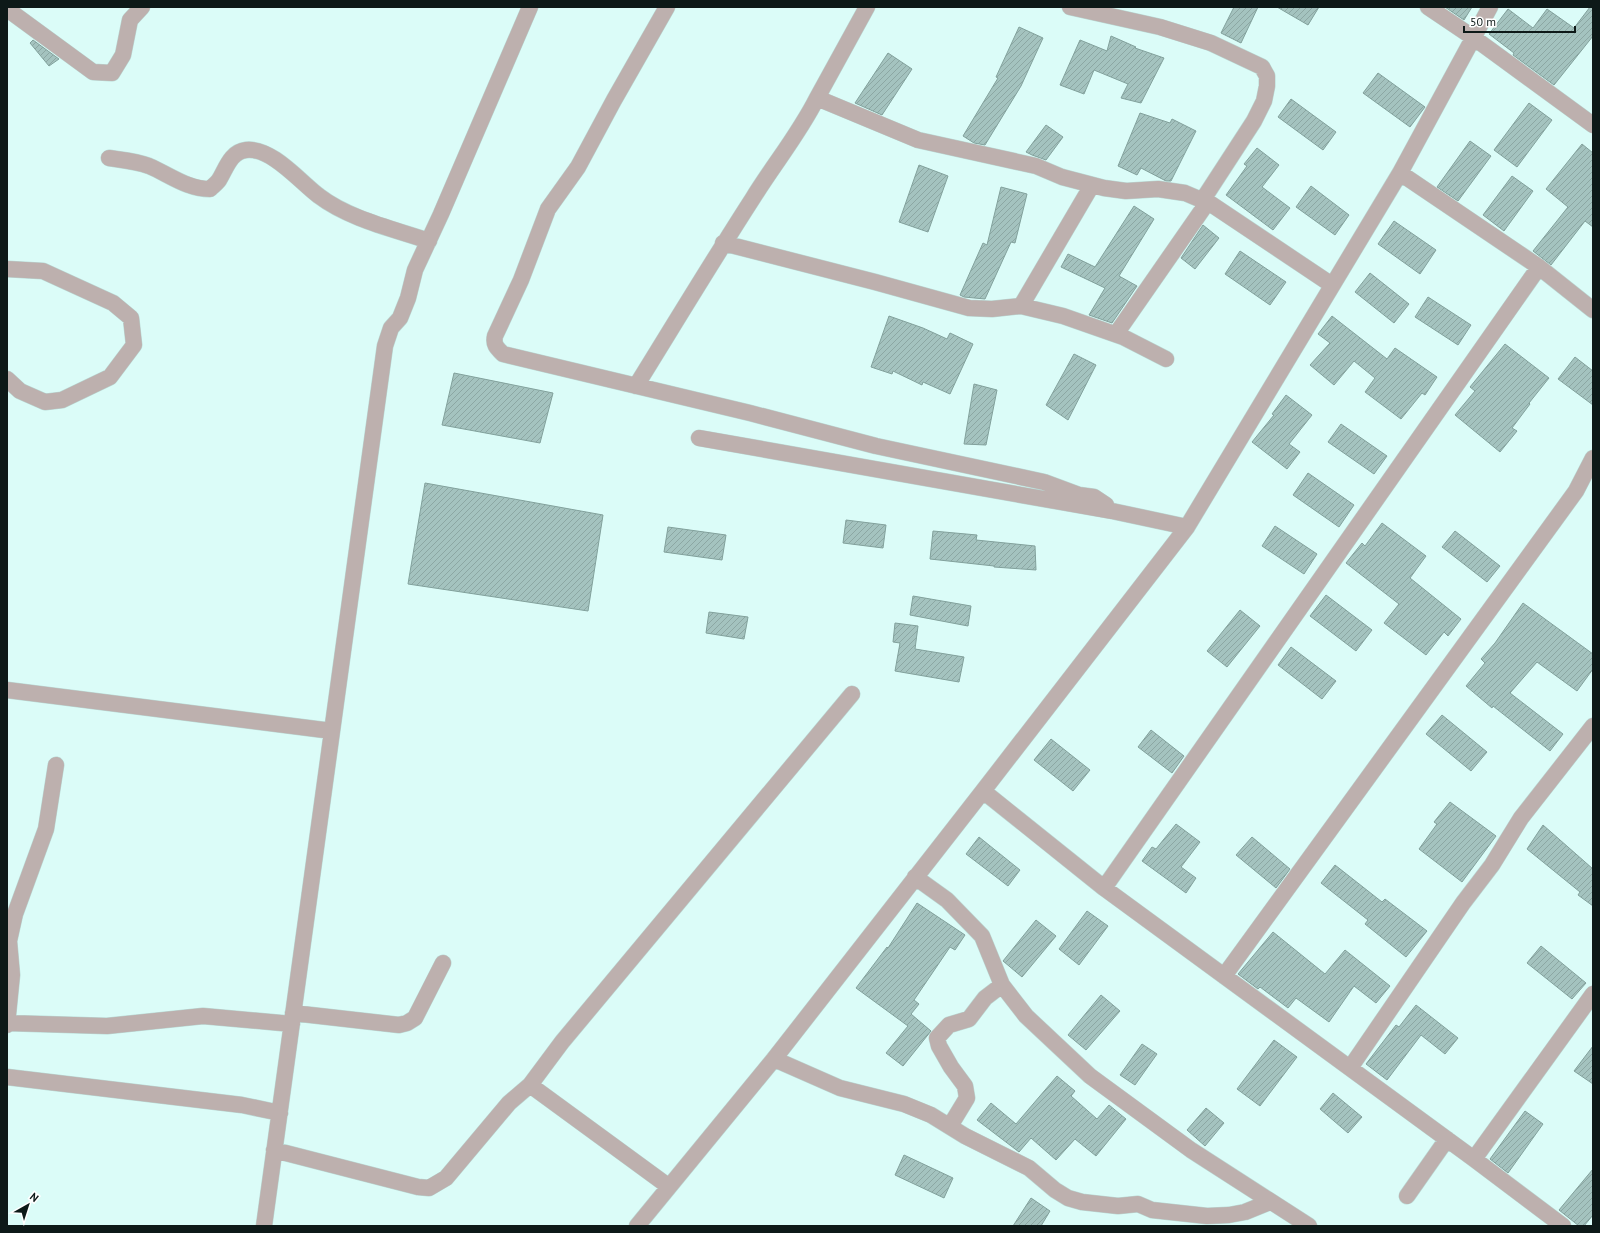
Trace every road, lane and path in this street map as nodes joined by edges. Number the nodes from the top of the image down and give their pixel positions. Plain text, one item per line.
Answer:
1 (142, 7) edge
2 (530, 7) edge
3 (667, 7) edge
4 (868, 7) edge
5 (1070, 7) edge
6 (1428, 7) edge
7 (1490, 7) edge
8 (7, 9) edge
9 (1474, 38) junction
10 (817, 98) junction
11 (1593, 124) edge
12 (109, 158) dead end
13 (1400, 173) junction
14 (1092, 185) junction
15 (1205, 202) junction
16 (429, 240) junction
17 (723, 244) junction
18 (1539, 267) junction
19 (7, 269) edge
20 (1332, 285) junction
21 (1020, 306) junction
22 (1593, 310) edge
23 (1116, 334) junction
24 (1166, 359) dead end
25 (7, 379) edge
26 (636, 386) junction
27 (699, 438) dead end
28 (1593, 458) edge
29 (1108, 510) junction
30 (1187, 527) junction
31 (7, 690) edge
32 (852, 694) dead end
33 (1593, 726) edge
34 (332, 732) junction
35 (56, 765) dead end
36 (983, 791) junction
37 (915, 877) junction
38 (1104, 888) junction
39 (11, 917) edge
40 (443, 963) dead end
41 (1224, 976) junction
42 (1002, 985) junction
43 (1593, 994) edge
44 (8, 1003) edge
45 (292, 1018) junction
46 (7, 1024) edge
47 (774, 1059) junction
48 (1350, 1068) junction
49 (7, 1077) edge
50 (530, 1085) junction
51 (280, 1113) junction
52 (950, 1126) junction
53 (1447, 1139) junction
54 (274, 1150) junction
55 (1474, 1159) junction
56 (668, 1186) junction
57 (1407, 1196) dead end
58 (1270, 1202) junction
59 (264, 1226) edge
60 (636, 1226) edge
61 (1309, 1226) edge
62 (1563, 1226) edge

1 - 8 street
2 - 16 street
3 - 26 street
4 - 10 street
5 - 15 street
6 - 9 street
7 - 9 street
9 - 11 street
9 - 13 street
10 - 14 street
10 - 17 street
12 - 16 street
13 - 18 street
13 - 20 street
14 - 15 street
14 - 21 street
15 - 20 street
15 - 23 street
16 - 34 street
17 - 21 street
17 - 26 street
18 - 22 street
18 - 38 street
19 - 25 street
20 - 30 street
21 - 23 street
23 - 24 street
26 - 29 street
27 - 29 street
28 - 41 street
29 - 30 street
30 - 36 street
31 - 34 street
32 - 50 street
33 - 48 street
34 - 45 street
35 - 39 street
36 - 37 street
36 - 38 street
37 - 42 street
37 - 47 street
38 - 41 street
39 - 44 street
40 - 45 street
41 - 48 street
42 - 52 street
42 - 58 street
43 - 55 street
44 - 46 street
45 - 46 street
45 - 51 street
47 - 52 street
47 - 56 street
48 - 53 street
49 - 51 street
50 - 54 street
50 - 56 street
51 - 54 street
52 - 58 street
53 - 55 street
53 - 57 street
54 - 59 street
55 - 62 street
56 - 60 street
58 - 61 street

